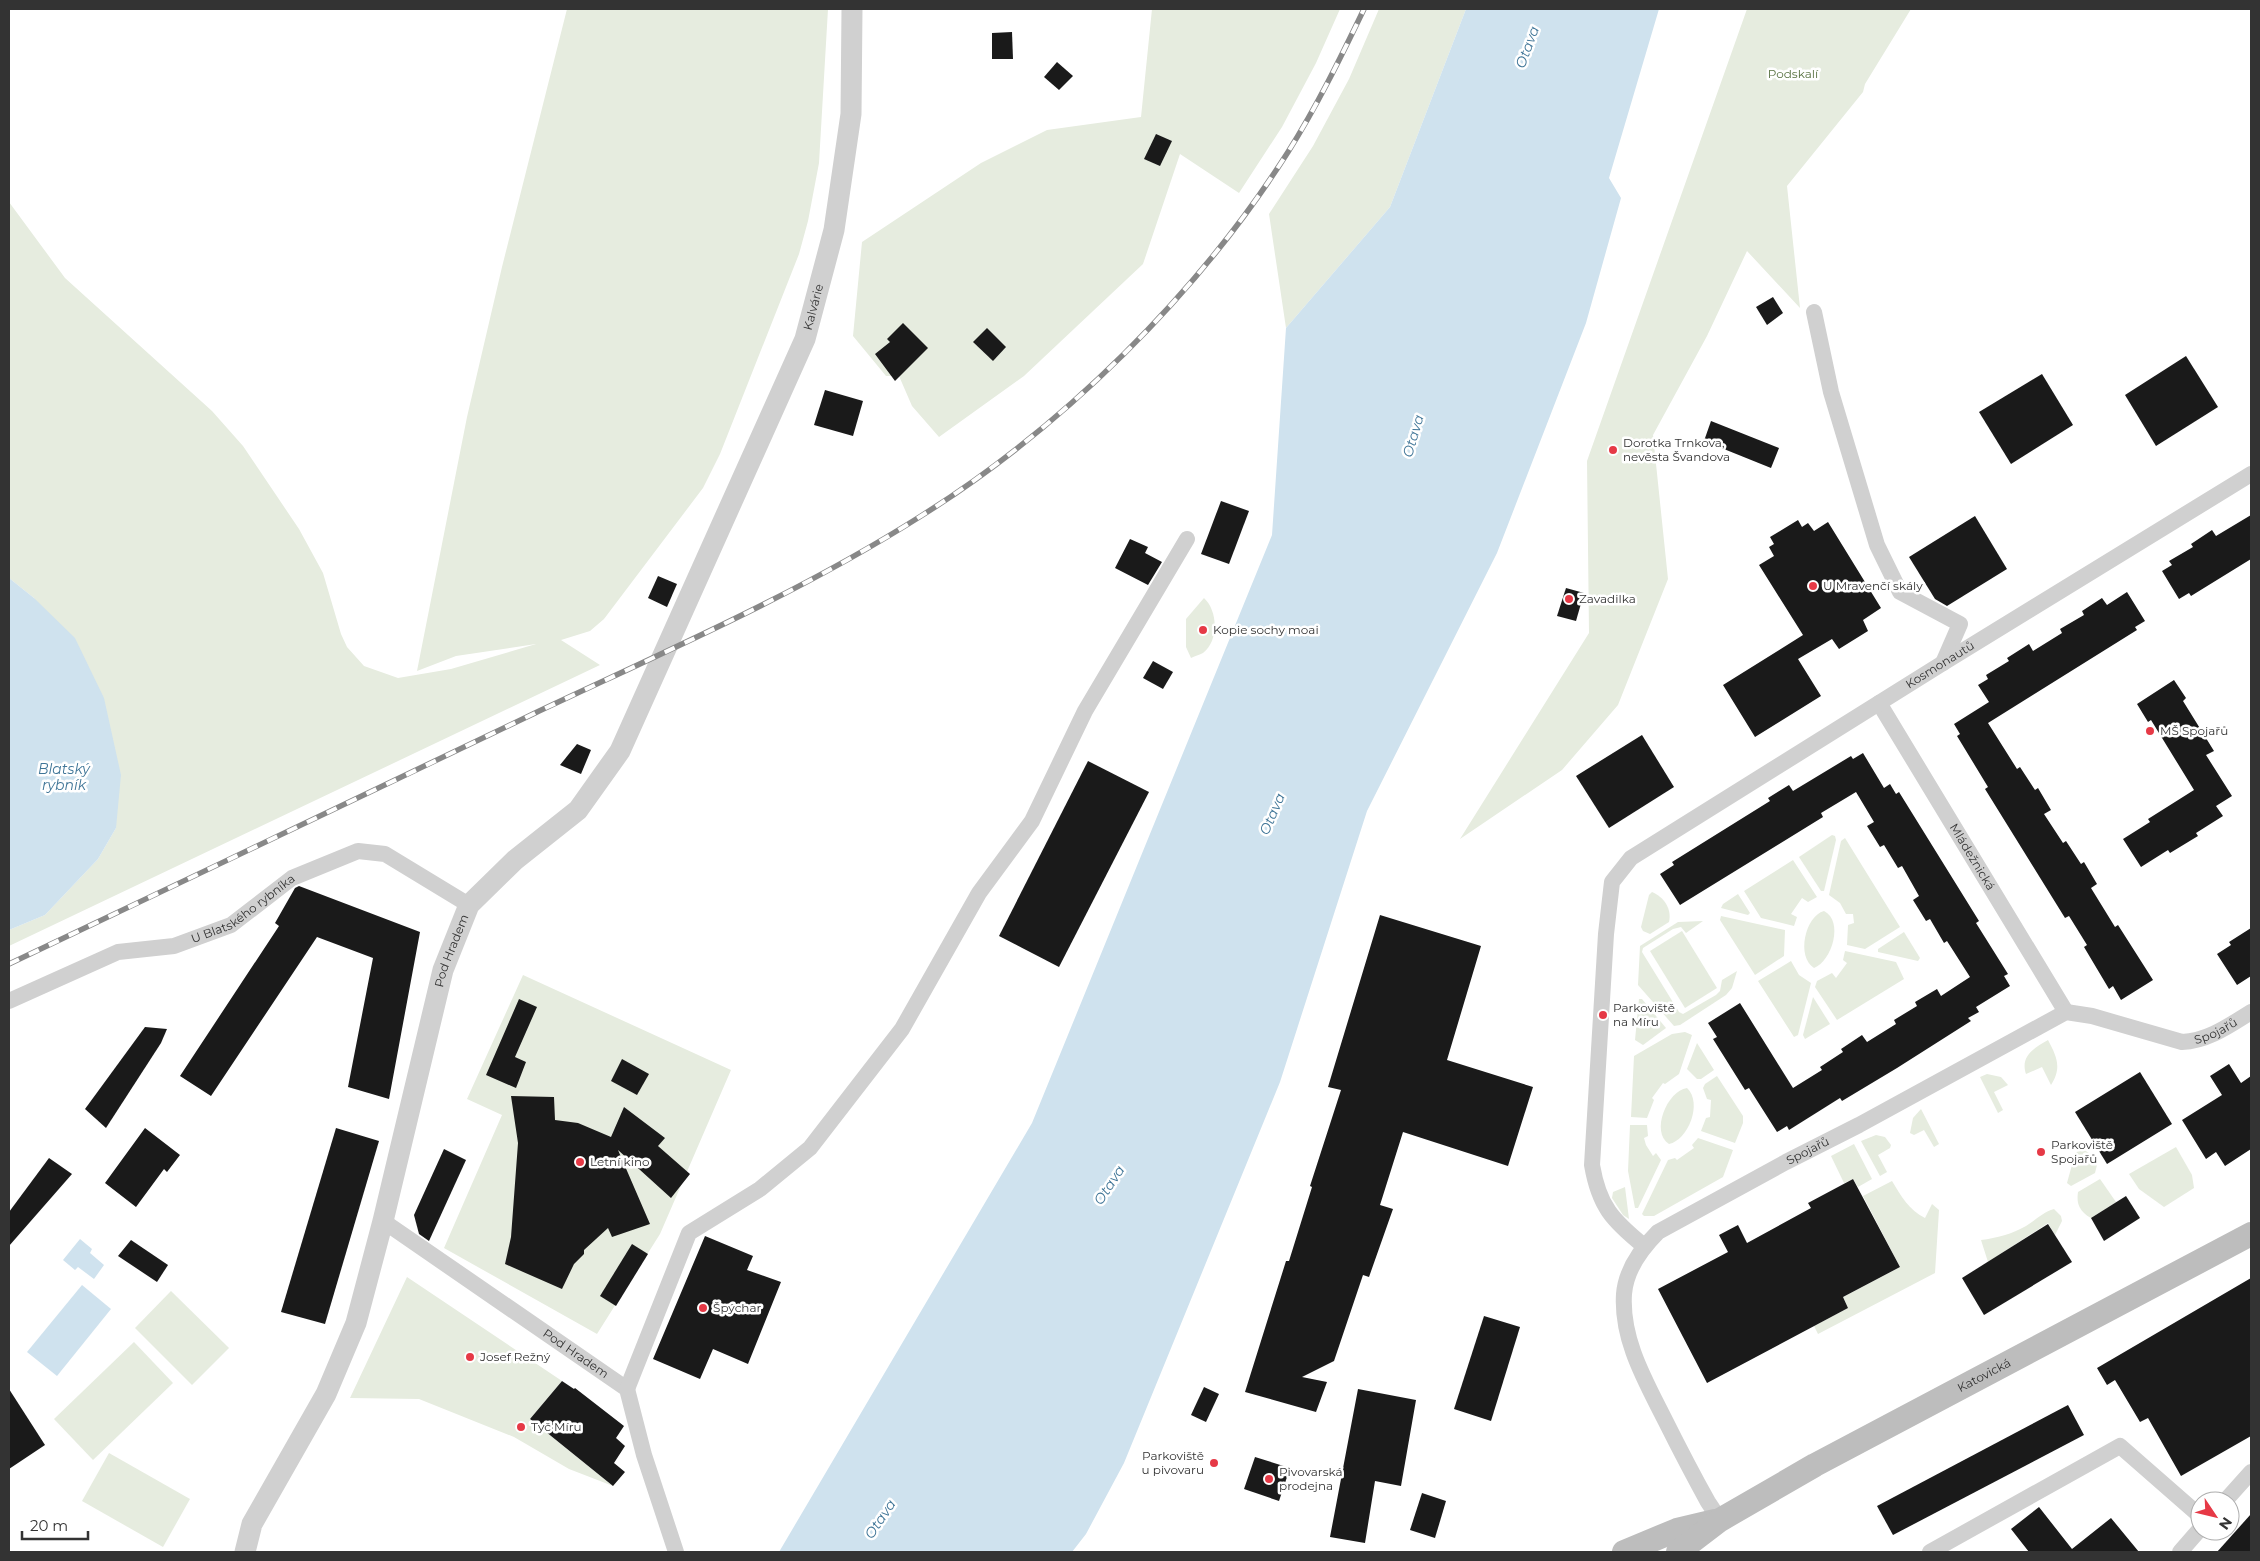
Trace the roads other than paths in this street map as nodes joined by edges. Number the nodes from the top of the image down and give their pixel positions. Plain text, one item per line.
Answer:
1 (852, 9) edge
2 (1814, 312) dead end
3 (2251, 474) edge
4 (1187, 539) dead end
5 (1943, 663) junction
6 (650, 684) joint
7 (1879, 703) junction
8 (469, 905) junction
9 (9, 1001) edge
10 (2066, 1012) junction
11 (2251, 1012) edge
12 (383, 1221) junction
13 (2251, 1234) edge
14 (1644, 1246) junction
15 (627, 1389) junction
16 (2251, 1472) edge
17 (2234, 1491) edge
18 (2190, 1507) edge
19 (1720, 1520) junction
20 (2190, 1540) edge
21 (245, 1552) edge
22 (676, 1552) edge
23 (1624, 1552) edge
24 (1678, 1552) edge
25 (1930, 1552) edge
26 (2180, 1552) edge

1 - 6 street, Kalvárie
2 - 5 street
3 - 5 street, Kosmonautů
4 - 15 street
5 - 7 street, Kosmonautů
6 - 8 street, Pod Hradem
7 - 10 street, Mládežnická
7 - 14 street, Kosmonautů
8 - 9 street, U Blatského rybníka
8 - 12 street, Pod Hradem
10 - 11 street, Spojařů
10 - 14 street, Spojařů
12 - 15 street, Pod Hradem
12 - 21 street, Pod Hradem
13 - 19 main road, Katovická
14 - 19 street, Spojařů
15 - 22 street
16 - 17 street
18 - 25 street
19 - 23 main road, Katovická
19 - 24 main road, Katovická
20 - 26 street

